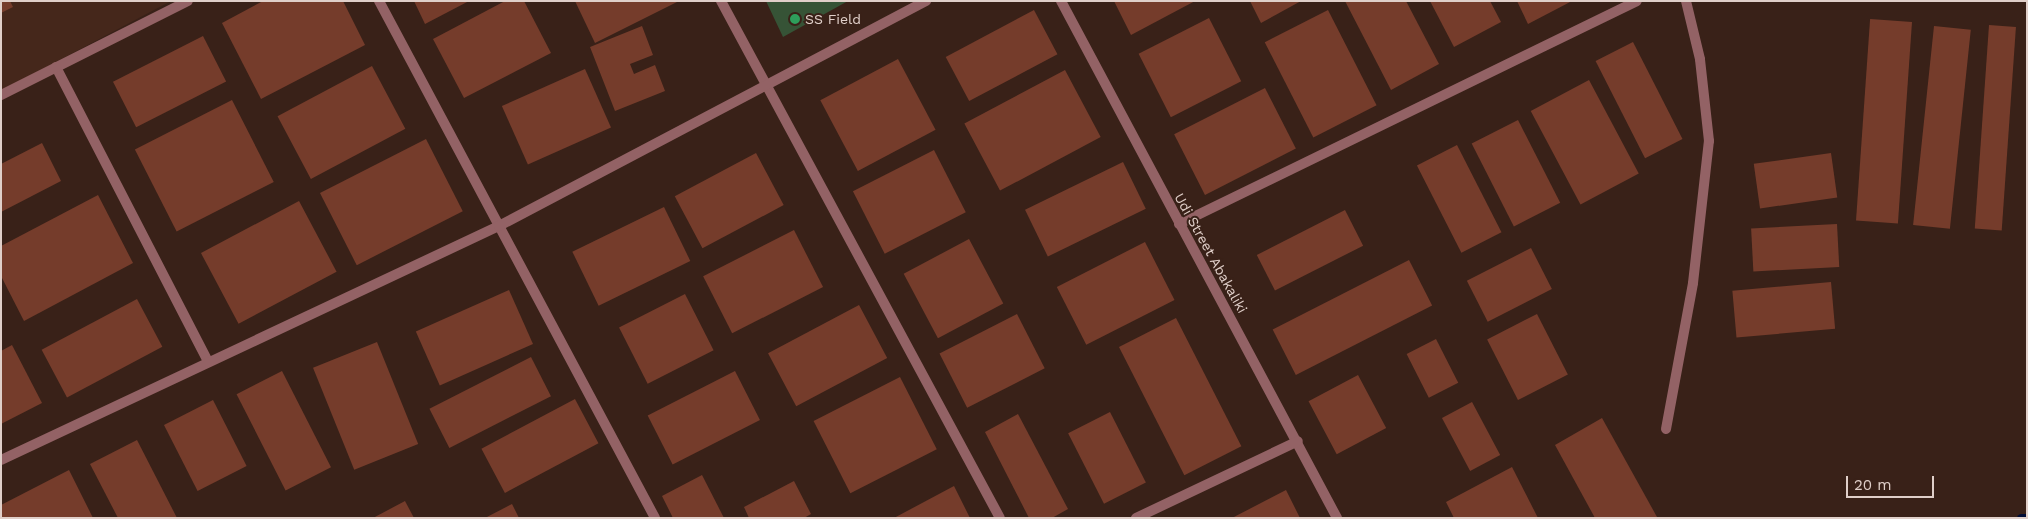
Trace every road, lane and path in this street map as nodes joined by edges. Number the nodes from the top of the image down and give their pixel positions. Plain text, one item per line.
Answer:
1 (188, 1) edge
2 (379, 1) edge
3 (721, 1) edge
4 (926, 1) edge
5 (1061, 1) edge
6 (1637, 1) edge
7 (1686, 1) edge
8 (56, 67) junction
9 (767, 86) junction
10 (1, 94) edge
11 (1179, 224) junction
12 (499, 226) junction
13 (208, 362) junction
14 (1666, 430) dead end
15 (1298, 441) junction
16 (1, 460) edge
17 (655, 518) edge
18 (1000, 518) edge
19 (1136, 518) edge
20 (1337, 518) edge

1 - 8 street
2 - 12 street
3 - 9 street
4 - 9 street
5 - 11 street, Udi Street Abakaliki
6 - 11 street
7 - 14 street
8 - 10 street
8 - 13 street
9 - 12 street
9 - 18 street
11 - 15 street, Udi Street Abakaliki
12 - 13 street
12 - 17 street
13 - 16 street
15 - 19 street
15 - 20 street, Udi Street Abakaliki

